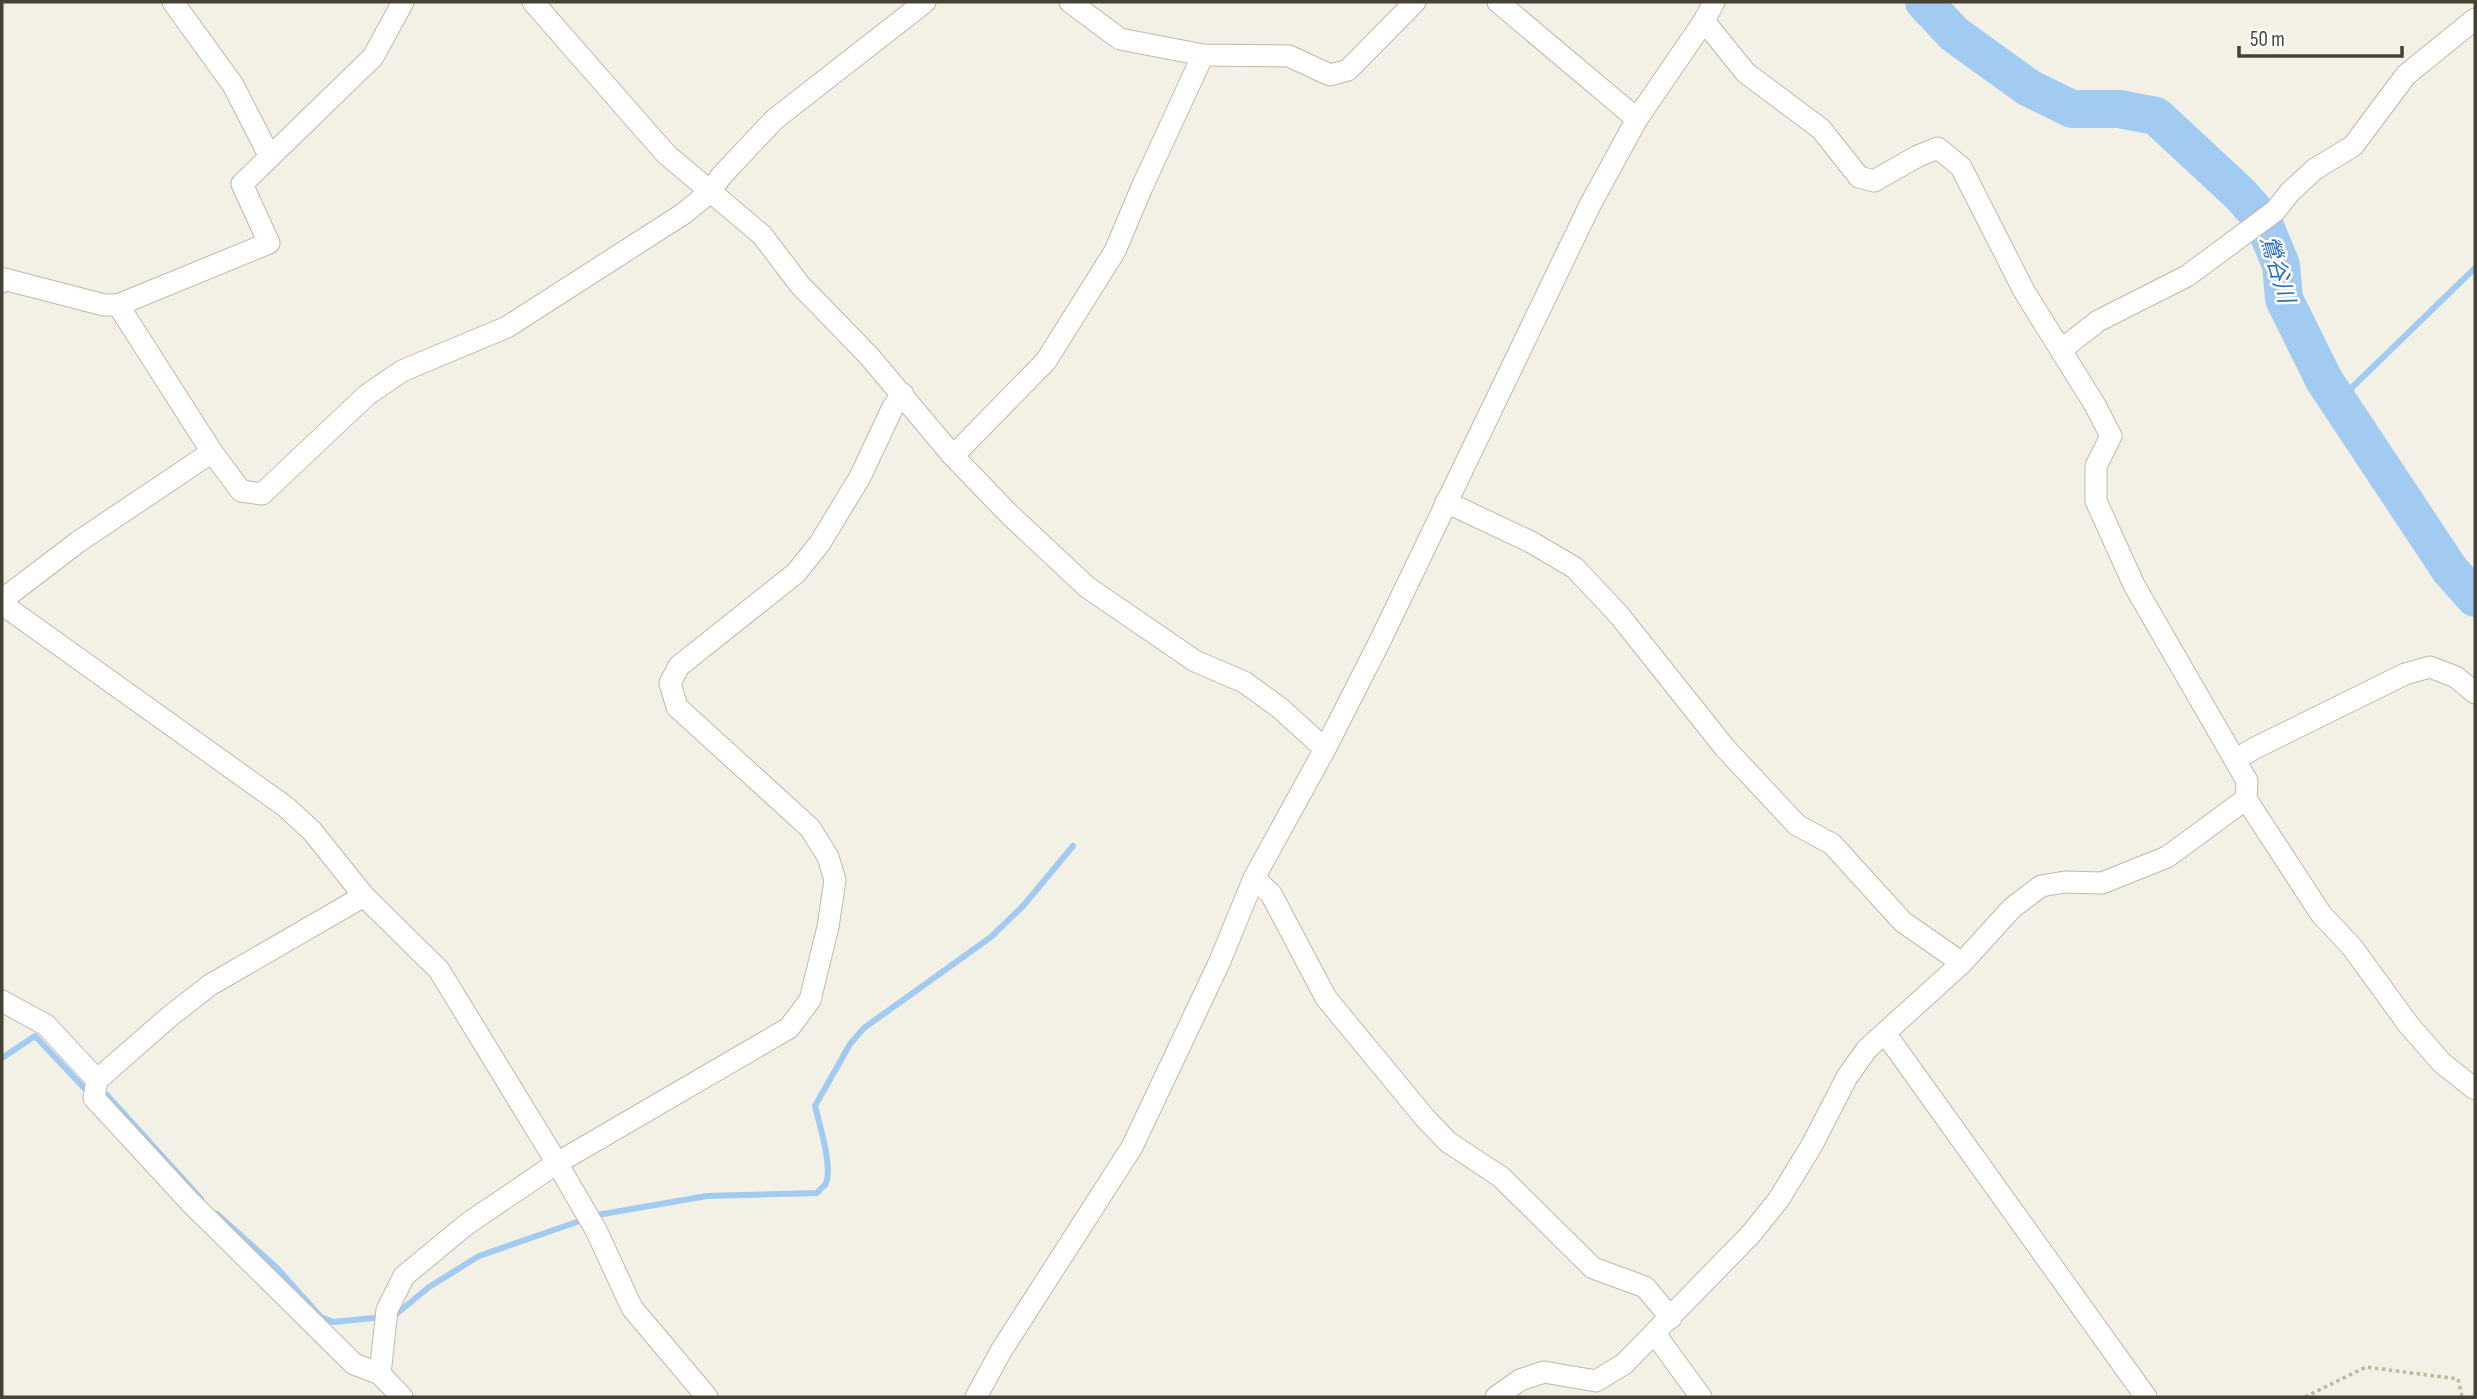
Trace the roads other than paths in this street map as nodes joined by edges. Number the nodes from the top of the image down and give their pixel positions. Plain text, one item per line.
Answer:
1 (173, 2) edge
2 (403, 2) edge
3 (533, 2) edge
4 (925, 2) edge
5 (1070, 2) edge
6 (1415, 2) edge
7 (1498, 2) edge
8 (1714, 2) edge
9 (2475, 19) edge
10 (1704, 21) junction
11 (1203, 55) junction
12 (1637, 119) junction
13 (270, 157) junction
14 (710, 191) junction
15 (2, 282) edge
16 (118, 305) junction
17 (2061, 350) junction
18 (903, 394) junction
19 (212, 452) junction
20 (953, 456) junction
21 (1446, 502) junction
22 (2, 602) edge
23 (2475, 693) edge
24 (1325, 749) junction
25 (2235, 760) junction
26 (2246, 799) junction
27 (1254, 878) junction
28 (363, 896) junction
29 (1962, 962) junction
30 (2, 1001) edge
31 (1885, 1033) junction
32 (96, 1089) junction
33 (2475, 1089) edge
34 (557, 1163) junction
35 (1671, 1318) junction
36 (1656, 1334) junction
37 (380, 1374) junction
38 (402, 1397) edge
39 (707, 1397) edge
40 (976, 1397) edge
41 (1496, 1397) edge
42 (1701, 1397) edge
43 (2146, 1397) edge

1 - 13 street
2 - 13 street
3 - 14 street
4 - 14 street
5 - 11 street
6 - 11 street
7 - 12 street
8 - 10 street
9 - 17 street
10 - 12 street
10 - 17 street
11 - 20 street
12 - 21 street
13 - 16 street
14 - 18 street
14 - 19 street
15 - 16 street
16 - 19 street
17 - 25 street
18 - 20 street
18 - 34 street
19 - 22 street
20 - 24 street
21 - 24 street
21 - 29 street
22 - 28 street
23 - 25 street
24 - 27 street
25 - 26 street
26 - 29 street
26 - 33 street
27 - 35 street
27 - 40 street
28 - 32 street
28 - 34 street
29 - 31 street
30 - 32 street
31 - 35 street
31 - 43 street
32 - 37 street
34 - 37 street
34 - 39 street
35 - 36 street
36 - 41 street
36 - 42 street
37 - 38 street

